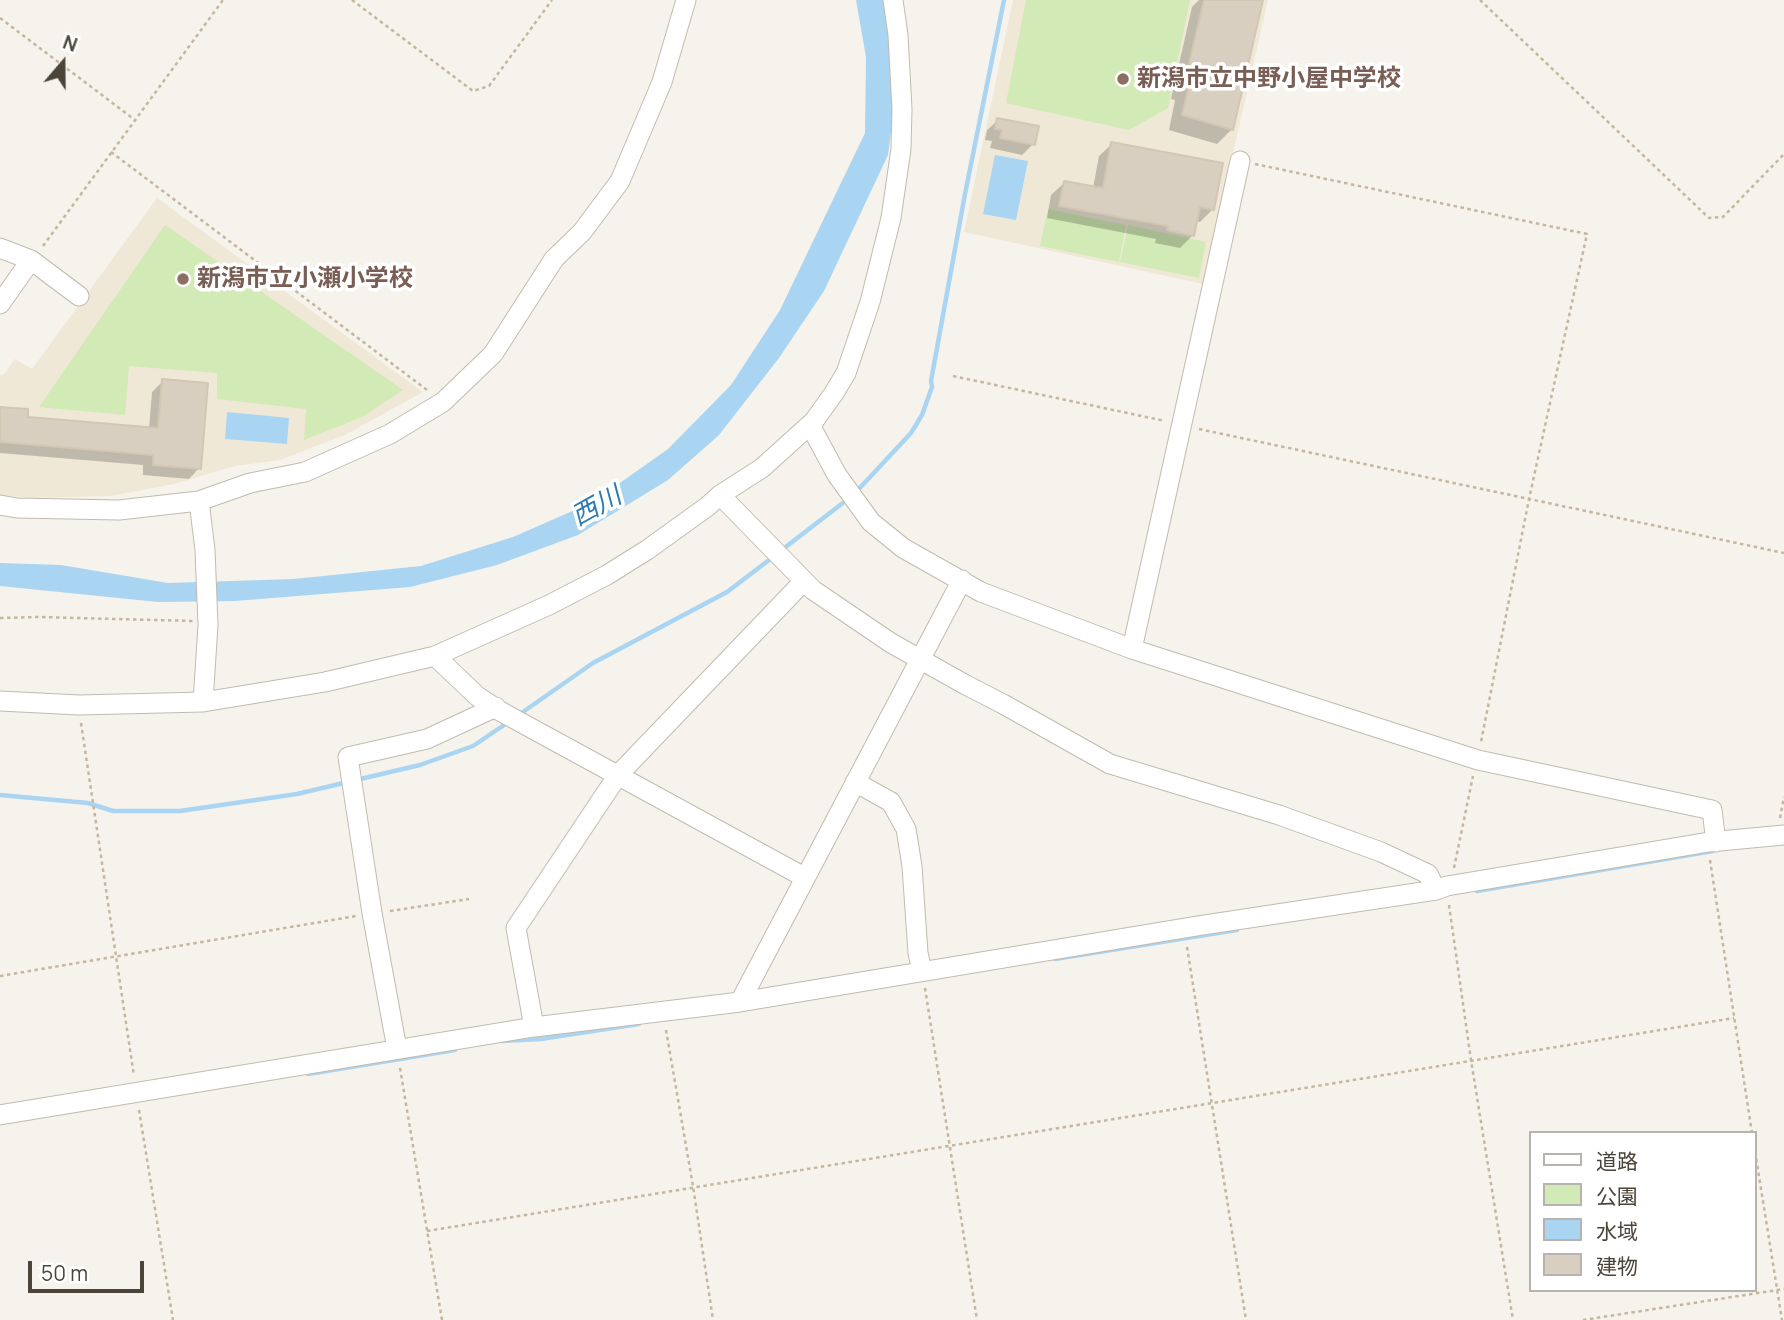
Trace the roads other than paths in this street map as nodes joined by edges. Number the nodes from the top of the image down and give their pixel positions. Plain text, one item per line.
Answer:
1 (686, 0) edge
2 (894, 0) edge
3 (1240, 161) road end
4 (0, 248) edge
5 (31, 260) junction
6 (79, 296) dead end
7 (0, 304) edge
8 (810, 425) junction
9 (720, 495) junction
10 (200, 500) junction
11 (0, 505) edge
12 (804, 580) junction
13 (962, 580) junction
14 (1132, 649) junction
15 (435, 656) junction
16 (920, 659) junction
17 (0, 701) edge
18 (203, 702) junction
19 (496, 707) junction
20 (618, 775) junction
21 (855, 782) junction
22 (1784, 835) edge
23 (1713, 842) junction
24 (804, 877) junction
25 (1441, 888) junction
26 (922, 971) junction
27 (740, 1002) junction
28 (534, 1027) junction
29 (397, 1049) junction
30 (0, 1115) edge

1 - 10 street
2 - 8 street
3 - 14 street
4 - 5 street
5 - 6 street
5 - 7 street
8 - 9 street
8 - 13 street
9 - 12 street
9 - 15 street
10 - 11 street
10 - 18 street
12 - 16 street
12 - 20 street
13 - 14 street
13 - 16 street
14 - 23 street
15 - 18 street
15 - 19 street
16 - 21 street
16 - 25 street
17 - 18 street
19 - 20 street
19 - 29 street
20 - 24 street
20 - 28 street
21 - 24 street
21 - 26 street
22 - 23 street
23 - 25 street
24 - 27 street
25 - 26 street
26 - 27 street
27 - 28 street
28 - 29 street
29 - 30 street

